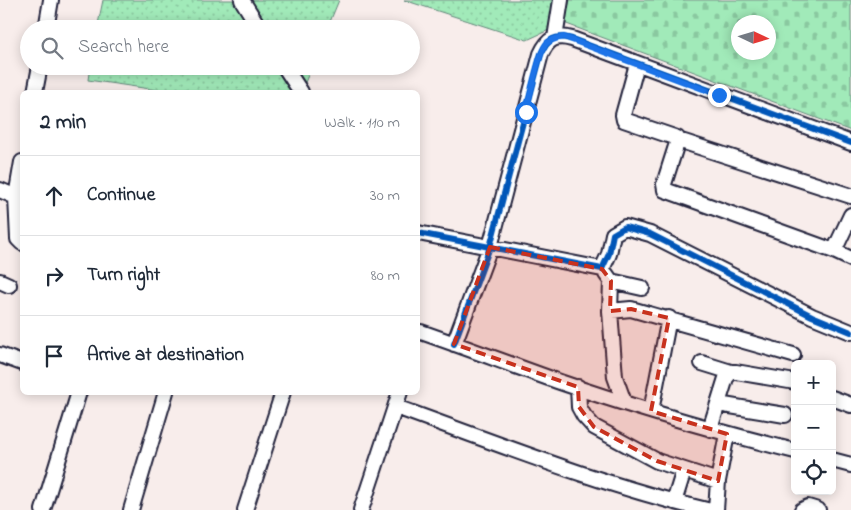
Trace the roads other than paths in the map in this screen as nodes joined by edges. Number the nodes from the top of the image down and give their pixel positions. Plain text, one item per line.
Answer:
1 (51, 0) edge
2 (242, 0) edge
3 (561, 0) edge
4 (48, 20) edge
5 (254, 20) edge
6 (555, 38) junction
7 (637, 64) junction
8 (38, 75) edge
9 (290, 75) edge
10 (35, 90) edge
11 (300, 90) edge
12 (678, 140) junction
13 (851, 144) edge
14 (0, 190) edge
15 (851, 196) edge
16 (19, 197) edge
17 (851, 215) edge
18 (420, 233) edge
19 (20, 241) edge
20 (490, 247) junction
21 (834, 251) junction
22 (851, 259) edge
23 (602, 269) junction
24 (611, 281) junction
25 (642, 288) dead end
26 (610, 310) junction
27 (669, 318) junction
28 (851, 332) edge
29 (420, 335) edge
30 (454, 344) junction
31 (0, 355) edge
32 (793, 355) dead end
33 (20, 362) edge
34 (702, 363) dead end
35 (731, 372) junction
36 (791, 381) edge
37 (578, 387) junction
38 (78, 395) edge
39 (165, 395) edge
40 (282, 395) edge
41 (399, 395) edge
42 (836, 399) edge
43 (624, 402) junction
44 (718, 404) junction
45 (851, 405) edge
46 (396, 406) junction
47 (651, 411) junction
48 (785, 415) dead end
49 (710, 429) junction
50 (727, 434) junction
51 (791, 450) edge
52 (836, 461) edge
53 (851, 465) edge
54 (684, 470) junction
55 (718, 481) junction
56 (674, 502) junction
57 (43, 510) edge
58 (131, 510) edge
59 (245, 510) edge
60 (361, 510) edge
61 (708, 510) edge
62 (716, 510) edge
63 (802, 510) edge
64 (818, 510) edge

1 - 4 street
2 - 5 street
3 - 6 street
6 - 7 street
6 - 20 street
7 - 12 street
7 - 13 street
8 - 10 street
9 - 11 street
12 - 15 street
12 - 21 street
14 - 16 street
16 - 19 street
17 - 21 street
18 - 20 street
20 - 23 street
20 - 30 street
21 - 22 street
23 - 24 street
23 - 28 street
24 - 25 street
24 - 26 street
26 - 27 street
26 - 43 street
27 - 32 street
27 - 47 street
29 - 30 street
30 - 37 street
31 - 33 street
34 - 35 street
35 - 36 street
35 - 44 street
37 - 43 street
37 - 54 street
38 - 57 street
39 - 58 street
40 - 59 street
41 - 46 street
42 - 45 street
43 - 47 street
44 - 48 street
44 - 49 street
46 - 56 street
46 - 60 street
47 - 49 street
49 - 50 street
50 - 51 street
50 - 55 street
52 - 53 street
54 - 55 street
54 - 56 street
55 - 62 street
56 - 61 street
63 - 64 street

